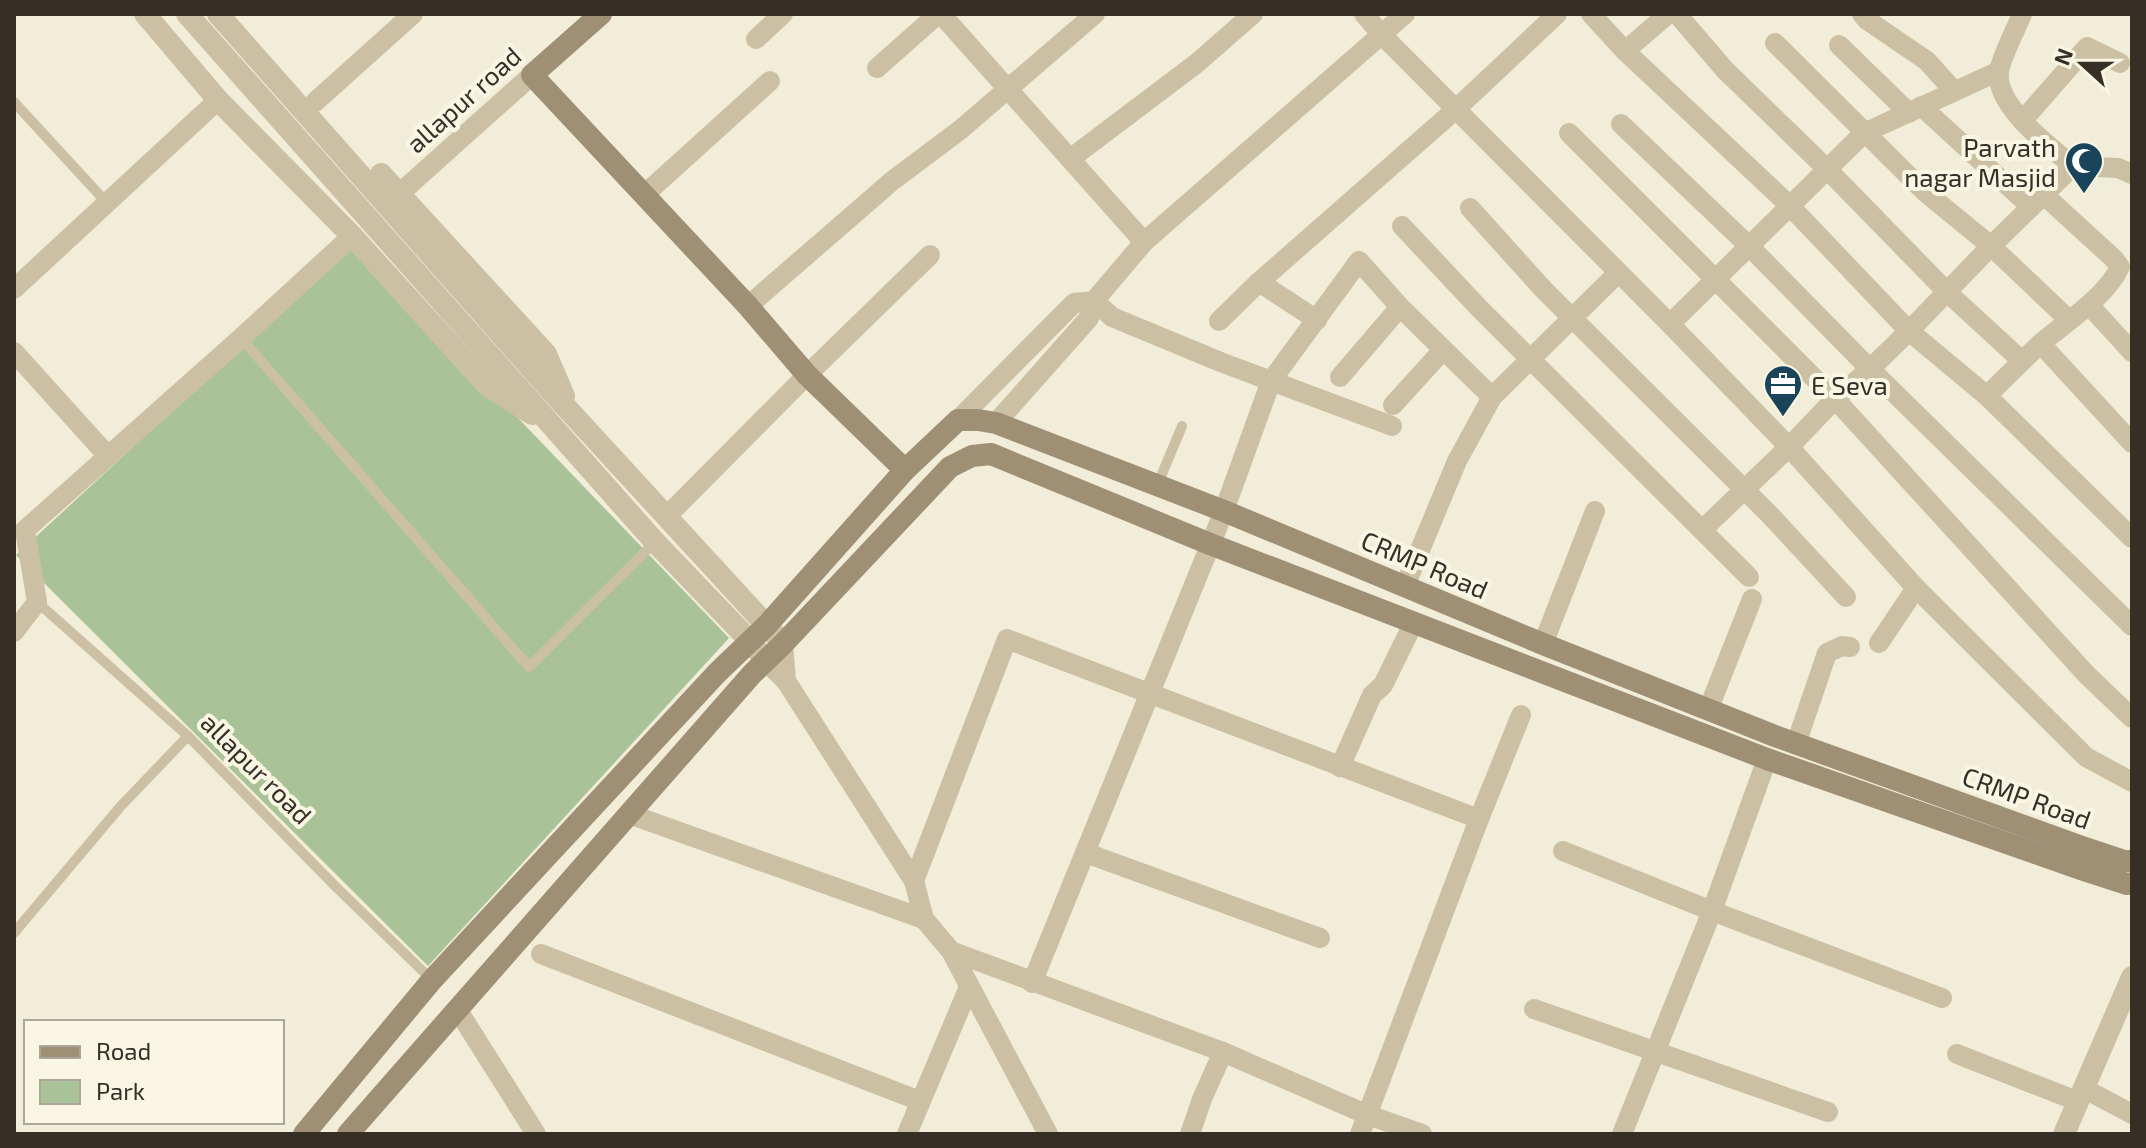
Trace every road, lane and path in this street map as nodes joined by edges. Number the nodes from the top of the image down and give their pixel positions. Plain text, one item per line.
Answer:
1 (145, 14) edge
2 (187, 14) edge
3 (218, 14) edge
4 (235, 14) edge
5 (413, 14) edge
6 (601, 14) edge
7 (783, 14) edge
8 (939, 14) edge
9 (1095, 14) edge
10 (1253, 14) edge
11 (1364, 14) edge
12 (1405, 14) edge
13 (1557, 14) edge
14 (1591, 14) edge
15 (1668, 14) edge
16 (1677, 14) edge
17 (1862, 14) edge
18 (2022, 14) edge
19 (1382, 35) junction
20 (756, 39) dead end
21 (1775, 43) dead end
22 (1839, 45) dead end
23 (1625, 51) junction
24 (2120, 63) dead end
25 (877, 68) dead end
26 (1999, 71) junction
27 (532, 75) junction
28 (770, 81) dead end
29 (1009, 89) junction
30 (1954, 91) junction
31 (218, 100) junction
32 (14, 102) edge
33 (315, 102) junction
34 (1455, 110) junction
35 (1915, 110) junction
36 (2023, 120) junction
37 (1621, 124) dead end
38 (1569, 133) dead end
39 (1864, 133) junction
40 (1070, 159) junction
41 (2073, 166) junction
42 (1827, 169) junction
43 (2132, 174) edge
44 (399, 194) junction
45 (644, 195) junction
46 (2037, 201) junction
47 (107, 203) junction
48 (1789, 205) junction
49 (1470, 208) dead end
50 (1402, 226) dead end
51 (352, 236) junction
52 (1144, 242) junction
53 (1991, 246) junction
54 (1750, 247) junction
55 (930, 255) dead end
56 (1618, 273) junction
57 (1714, 280) junction
58 (1259, 282) junction
59 (14, 289) edge
60 (1947, 292) junction
61 (1094, 301) junction
62 (2089, 305) junction
63 (748, 306) junction
64 (1400, 307) junction
65 (1573, 319) junction
66 (1317, 320) junction
67 (2069, 320) junction
68 (1219, 321) dead end
69 (1670, 324) junction
70 (1909, 331) junction
71 (241, 338) junction
72 (2041, 344) junction
73 (1443, 350) junction
74 (2131, 350) edge
75 (14, 352) edge
76 (1531, 360) junction
77 (2022, 361) junction
78 (1870, 369) junction
79 (807, 375) junction
80 (1340, 377) dead end
81 (1271, 381) junction
82 (1987, 396) junction
83 (1492, 397) junction
84 (543, 398) junction
85 (1835, 399) junction
86 (572, 413) junction
87 (958, 420) junction
88 (996, 423) junction
89 (1182, 426) dead end
90 (555, 429) junction
91 (2132, 443) edge
92 (1789, 447) junction
93 (107, 455) junction
94 (905, 470) junction
95 (1157, 486) junction
96 (1744, 489) junction
97 (1224, 511) junction
98 (1595, 511) dead end
99 (667, 516) junction
100 (1702, 530) junction
101 (20, 532) edge
102 (2132, 538) edge
103 (655, 542) junction
104 (1210, 544) junction
105 (1749, 577) dead end
106 (1405, 586) junction
107 (1916, 588) junction
108 (1846, 597) dead end
109 (1752, 599) dead end
110 (37, 602) junction
111 (1414, 622) junction
112 (767, 625) junction
113 (2132, 626) edge
114 (14, 632) edge
115 (750, 641) junction
116 (1879, 643) dead end
117 (783, 644) junction
118 (1543, 644) junction
119 (1850, 647) dead end
120 (766, 661) junction
121 (786, 681) junction
122 (1149, 694) junction
123 (1708, 710) junction
124 (1521, 715) dead end
125 (2132, 718) edge
126 (188, 736) junction
127 (1796, 744) junction
128 (1767, 759) junction
129 (1340, 767) junction
130 (2132, 782) edge
131 (629, 814) junction
132 (1479, 819) junction
133 (1563, 851) dead end
134 (1086, 853) junction
135 (2132, 861) edge
136 (914, 881) junction
137 (2132, 883) edge
138 (1712, 911) junction
139 (924, 919) junction
140 (14, 933) edge
141 (1320, 938) dead end
142 (951, 951) junction
143 (541, 954) dead end
144 (2132, 977) edge
145 (432, 980) junction
146 (1032, 983) junction
147 (969, 987) junction
148 (1942, 998) dead end
149 (457, 1009) junction
150 (1534, 1009) dead end
151 (1656, 1051) junction
152 (1223, 1052) junction
153 (1957, 1054) dead end
154 (2080, 1094) junction
155 (920, 1101) junction
156 (1828, 1112) dead end
157 (2132, 1114) edge
158 (1364, 1124) edge
159 (304, 1134) edge
160 (348, 1134) edge
161 (536, 1134) edge
162 (907, 1134) edge
163 (1048, 1134) edge
164 (1190, 1134) edge
165 (1422, 1134) edge
166 (1622, 1134) edge
167 (2064, 1134) edge

1 - 31 street
2 - 84 street
3 - 84 street
4 - 33 street
5 - 33 street
6 - 27 main road, allapur road
7 - 20 street
8 - 25 street
8 - 29 street
9 - 29 street
10 - 40 street
11 - 19 street
12 - 19 street
13 - 34 street
14 - 23 street
15 - 23 street
16 - 42 street
17 - 30 street
18 - 26 street
19 - 34 street
19 - 52 street
21 - 39 street
22 - 35 street
23 - 48 street
24 - 36 street
26 - 30 street
26 - 36 street
27 - 44 street, allapur road
27 - 45 main road
28 - 45 street
29 - 40 street
29 - 63 street
30 - 35 street
31 - 47 street
31 - 51 street
32 - 47 lane
33 - 44 street
34 - 56 street
34 - 58 street
35 - 39 street
35 - 46 street
36 - 41 street
37 - 54 street
38 - 57 street
39 - 42 street
39 - 53 street
40 - 52 street
41 - 43 street
41 - 46 street
42 - 48 street
42 - 60 street
44 - 86 street
45 - 63 main road
46 - 53 street
46 - 62 street
47 - 59 street
48 - 54 street
48 - 70 street
49 - 65 street
50 - 76 street
51 - 71 street
51 - 90 street
52 - 61 street
53 - 60 street
53 - 67 street
54 - 57 street
54 - 78 street
55 - 79 street
56 - 65 street
56 - 69 street
57 - 69 street
57 - 85 street
58 - 66 street
58 - 68 street
60 - 70 street
60 - 77 street
61 - 81 street
61 - 87 street
61 - 88 street
62 - 67 street
62 - 74 street
63 - 79 main road
64 - 66 street
64 - 73 street
64 - 80 street
65 - 76 street
65 - 96 street
66 - 81 street
67 - 72 street
69 - 92 street
70 - 78 street
70 - 82 street
71 - 93 street
71 - 103 lane
72 - 77 street
72 - 91 street
73 - 81 street
73 - 83 street
75 - 93 street
76 - 83 street
76 - 100 street
77 - 82 street
78 - 85 street
78 - 113 street
79 - 94 main road
79 - 99 street
81 - 97 street
82 - 102 street
83 - 106 street
84 - 86 street
84 - 90 street
85 - 92 street
85 - 125 street
86 - 99 street
87 - 88 main road, CRMP Road
87 - 94 main road
88 - 95 main road, CRMP Road
89 - 95 lane
90 - 103 street
92 - 96 street
92 - 107 street
93 - 101 street
94 - 112 main road
95 - 97 main road, CRMP Road
96 - 100 street
96 - 108 street
97 - 104 street
97 - 106 main road, CRMP Road
98 - 118 street
99 - 112 street
100 - 105 street
101 - 110 street
103 - 115 street
104 - 111 main road, CRMP Road
104 - 117 main road, CRMP Road
104 - 122 street
106 - 118 main road, CRMP Road
107 - 116 street
107 - 130 street
109 - 123 street
110 - 114 street
110 - 126 lane, allapur road
111 - 128 main road, CRMP Road
111 - 129 street
112 - 115 main road
112 - 117 street
115 - 120 street
115 - 145 main road
117 - 120 main road, CRMP Road
117 - 121 street
118 - 123 main road, CRMP Road
119 - 127 street
120 - 121 street
120 - 131 main road, CRMP Road
121 - 136 street
122 - 129 street
122 - 134 street
122 - 136 street
123 - 127 main road, CRMP Road
124 - 132 street
126 - 140 lane
126 - 145 lane, allapur road
127 - 135 main road, CRMP Road
128 - 137 main road, CRMP Road
128 - 138 street
129 - 132 street
131 - 139 street
131 - 149 main road, CRMP Road
132 - 158 street
133 - 138 street
134 - 141 street
134 - 146 street
136 - 139 street
138 - 148 street
138 - 151 street
139 - 142 street
142 - 146 street
142 - 147 street
143 - 155 street
144 - 154 street
145 - 159 main road
146 - 152 street
147 - 155 street
147 - 163 street
149 - 160 main road, CRMP Road
149 - 161 street
150 - 151 street
151 - 156 street
151 - 166 street
152 - 158 street
152 - 164 street
153 - 154 street
154 - 157 street
154 - 167 street
155 - 162 street
158 - 165 street

